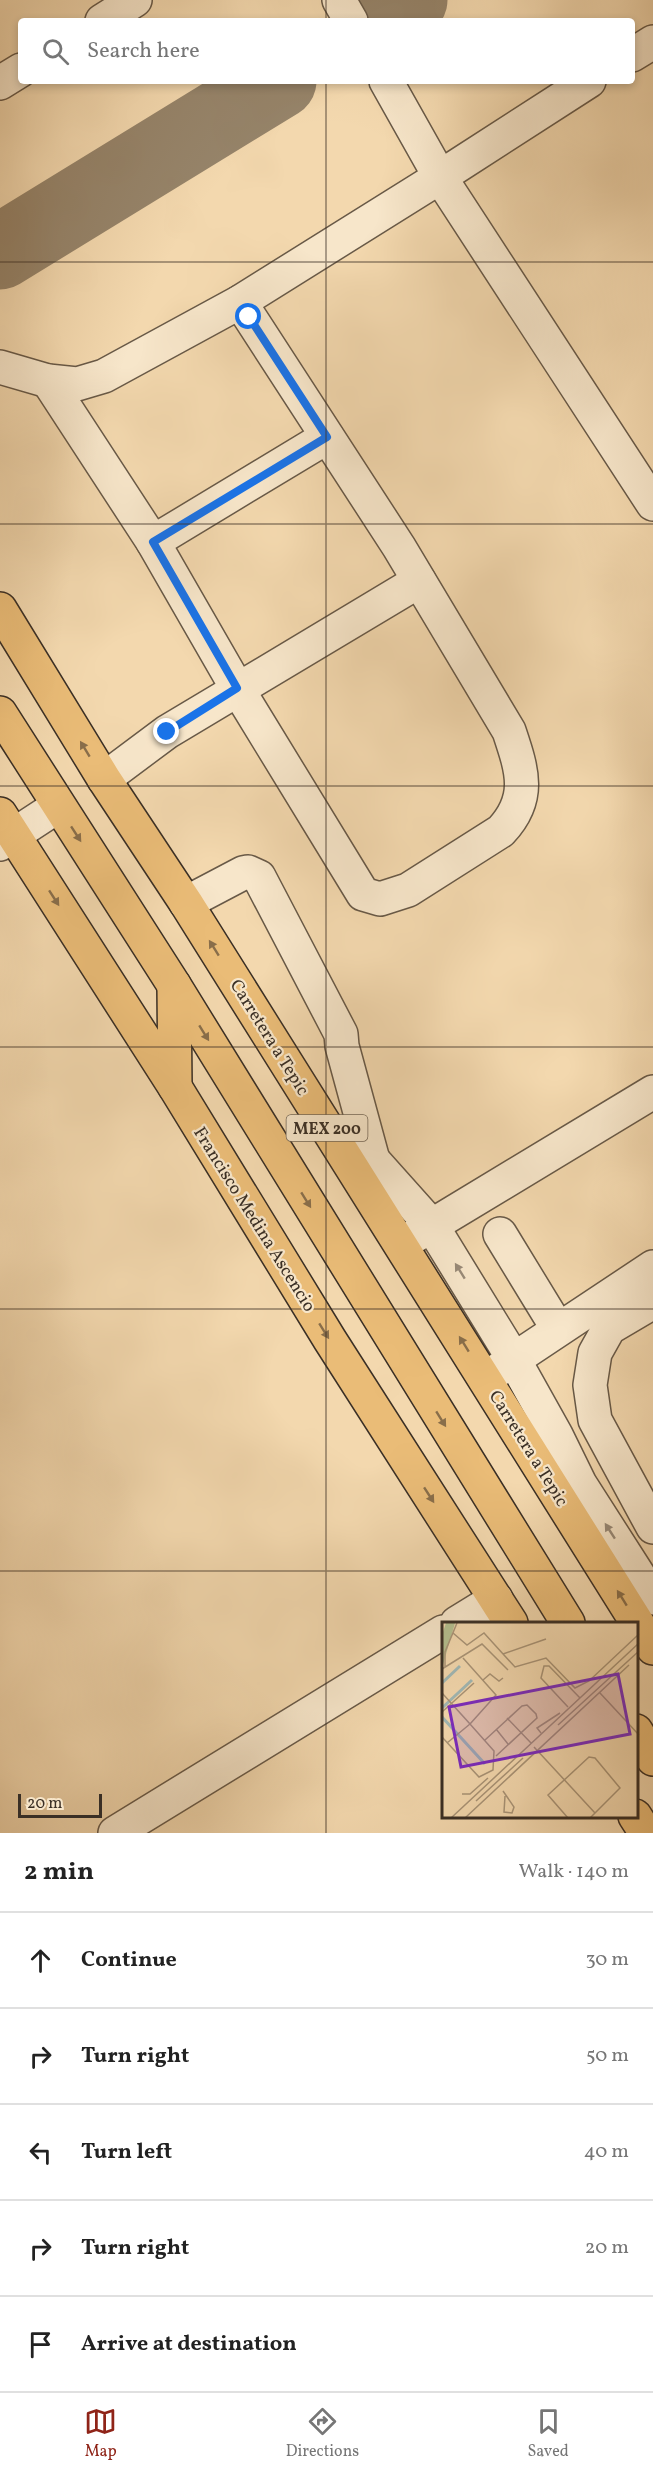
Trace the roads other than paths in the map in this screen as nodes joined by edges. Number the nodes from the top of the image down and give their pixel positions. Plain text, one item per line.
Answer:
1 (135, 0) edge
2 (339, 0) edge
3 (107, 18) edge
4 (349, 18) edge
5 (653, 42) edge
6 (635, 53) edge
7 (18, 72) edge
8 (0, 83) edge
9 (388, 84) edge
10 (585, 84) edge
11 (440, 177) junction
12 (240, 302) junction
13 (0, 367) edge
14 (48, 381) junction
15 (327, 437) junction
16 (653, 504) edge
17 (153, 542) junction
18 (419, 581) junction
19 (0, 609) edge
20 (237, 688) junction
21 (0, 713) edge
22 (104, 779) junction
23 (58, 806) junction
24 (4, 831) edge
25 (186, 903) junction
26 (174, 985) junction
27 (175, 1087) junction
28 (653, 1092) edge
29 (333, 1137) junction
30 (373, 1160) junction
31 (432, 1226) junction
32 (500, 1234) dead end
33 (402, 1245) junction
34 (653, 1266) edge
35 (653, 1302) edge
36 (558, 1329) junction
37 (513, 1358) junction
38 (486, 1379) junction
39 (653, 1527) edge
40 (653, 1598) edge
41 (504, 1611) edge
42 (461, 1622) edge
43 (567, 1622) edge
44 (637, 1622) edge
45 (638, 1624) edge
46 (442, 1633) edge
47 (653, 1648) edge
48 (638, 1734) edge
49 (653, 1759) edge
50 (636, 1818) edge
51 (115, 1833) edge
52 (646, 1833) edge

1 - 3 street
2 - 4 street
5 - 6 street
7 - 8 street
9 - 11 street
10 - 11 street
11 - 12 street
11 - 16 street
12 - 14 street
12 - 15 street
13 - 14 street
14 - 17 street
15 - 17 street
15 - 18 street
17 - 20 street
18 - 20 street
18 - 20 street
22 -> 19 main road, Carretera a Tepic / MEX 200
20 - 22 street
21 - 23 main road, MEX 200
22 - 25 main road, Carretera a Tepic / MEX 200
23 - 24 street
23 -> 26 main road, MEX 200
24 -> 27 main road, Francisco Medina Ascencio
29 -> 25 main road, Carretera a Tepic / MEX 200
25 - 30 street
26 - 27 main road
26 -> 43 main road, MEX 200
27 -> 41 main road, Francisco Medina Ascencio
28 - 31 street
29 - 30 street
29 - 33 main road, Carretera a Tepic / MEX 200
30 - 31 street
31 - 33 street
37 -> 31 street
32 - 36 street
38 -> 33 main road, Carretera a Tepic / MEX 200
34 - 36 street
35 - 39 street
36 - 37 street
37 - 38 street
40 -> 37 street
44 -> 38 main road, Carretera a Tepic / MEX 200
41 - 42 street
47 -> 45 main road, Carretera a Tepic / MEX 200
46 - 51 street
48 - 49 main road
50 - 52 main road

